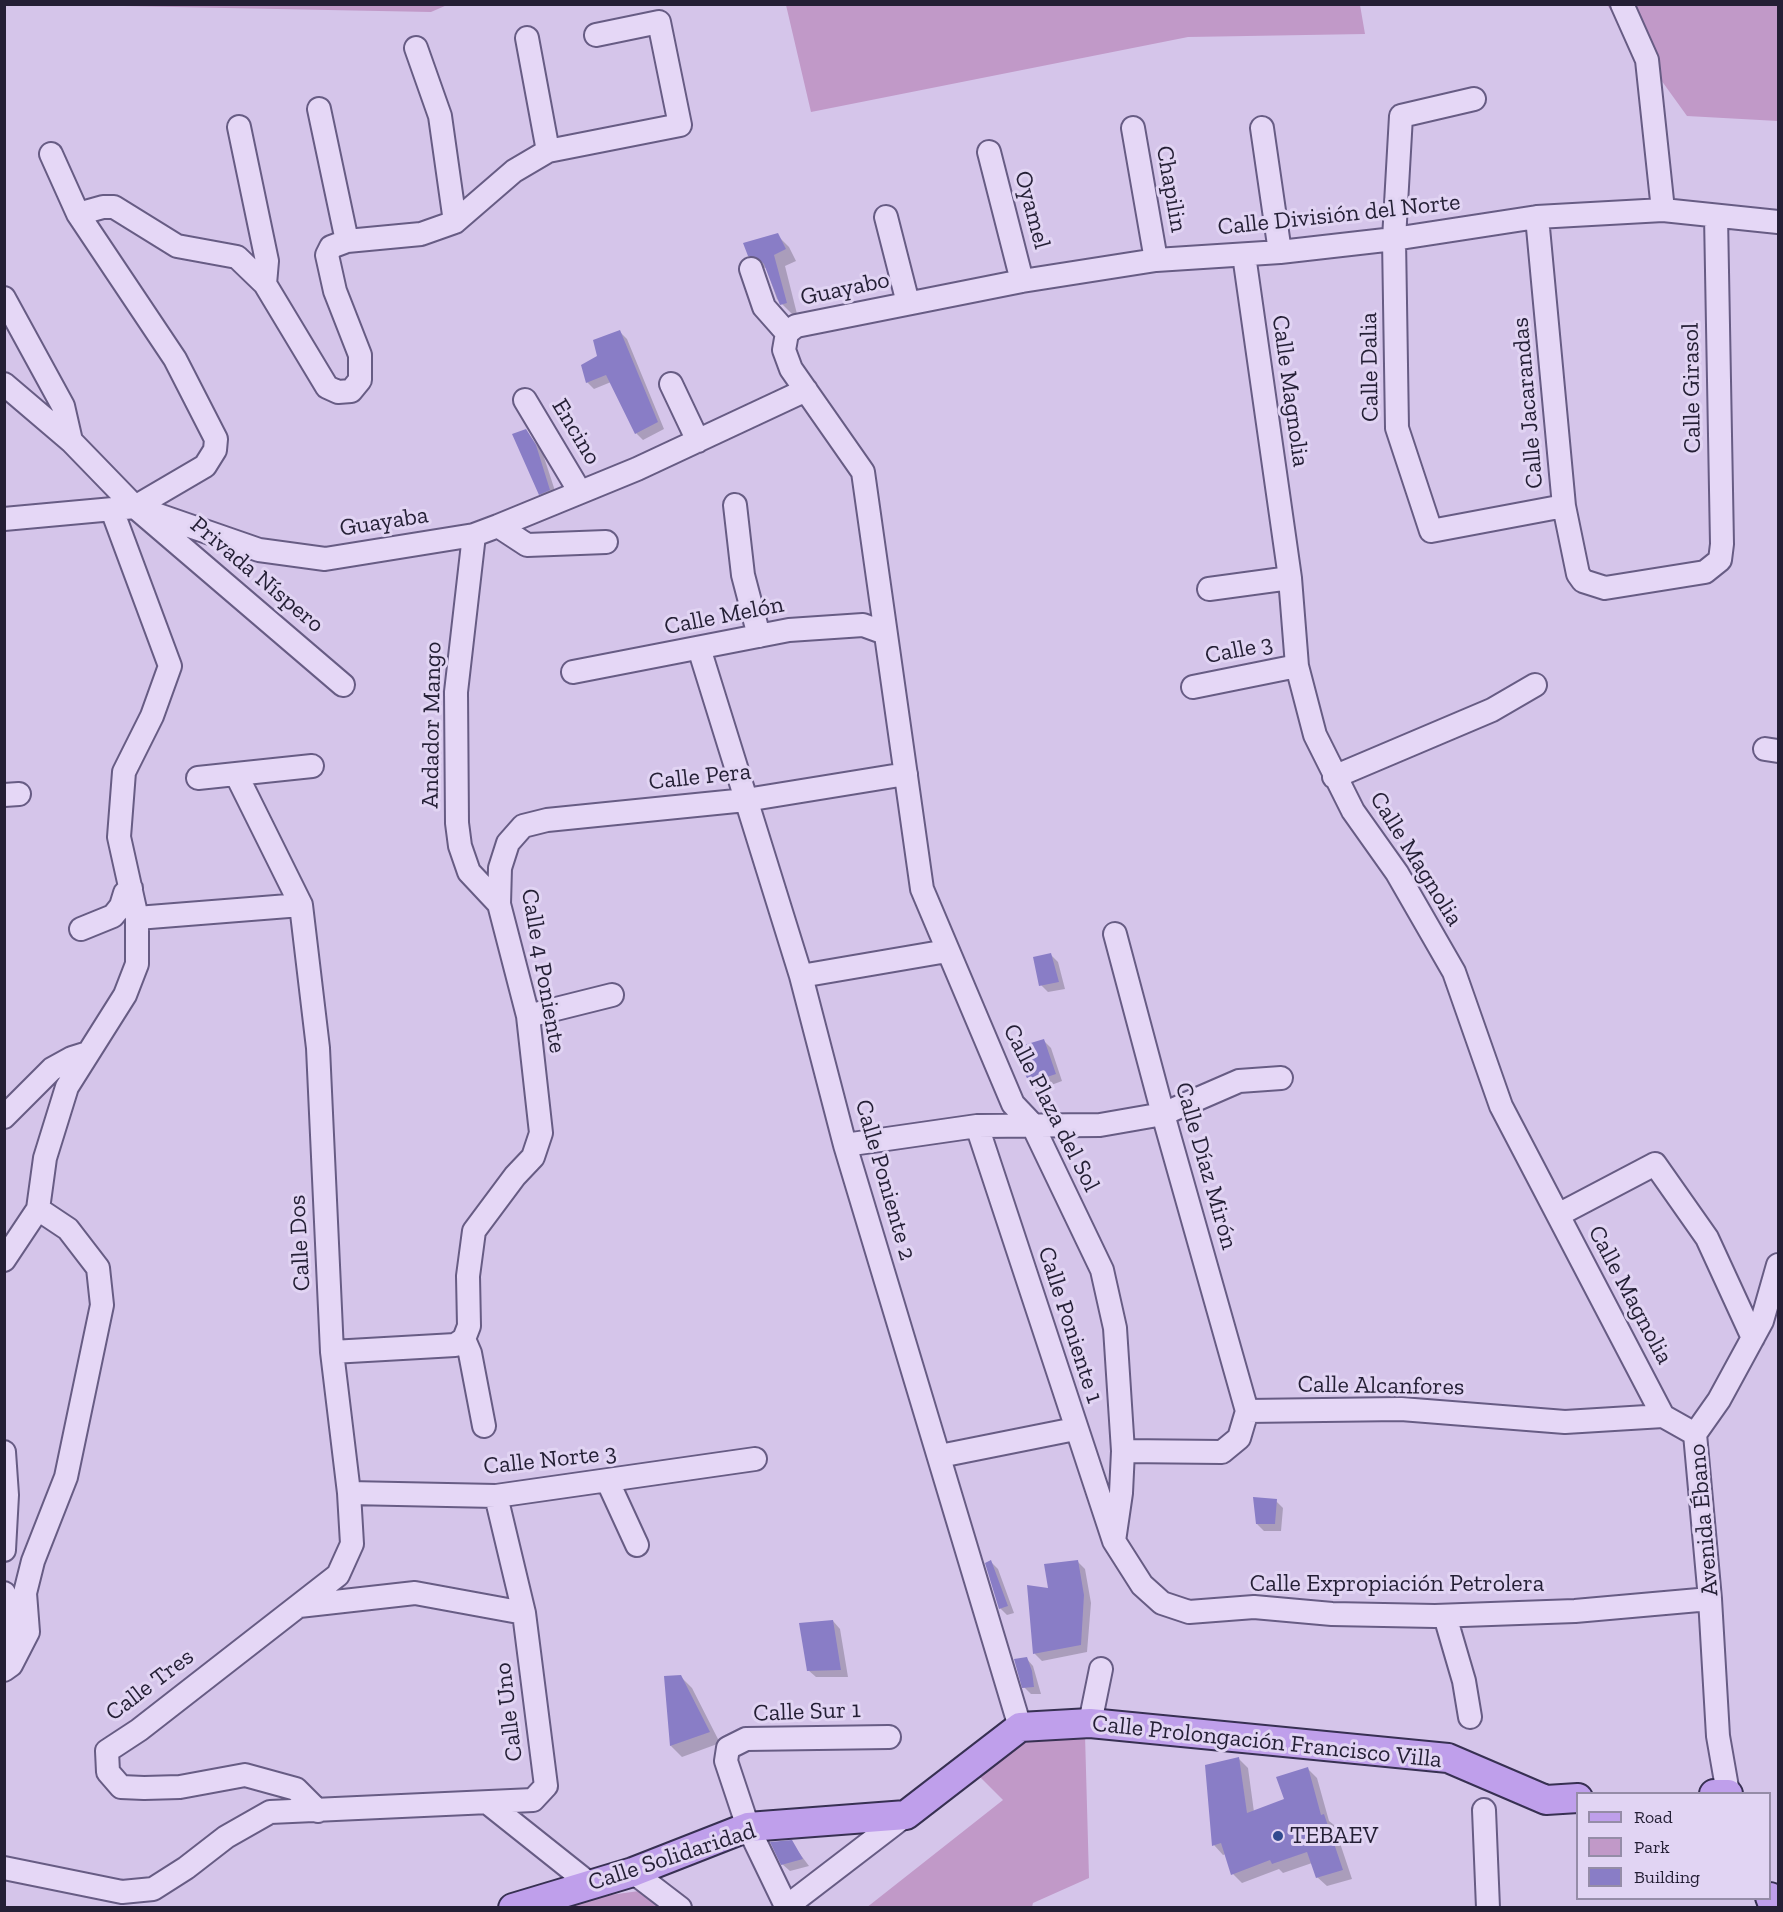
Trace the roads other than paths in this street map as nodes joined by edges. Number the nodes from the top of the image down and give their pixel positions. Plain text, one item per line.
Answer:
1 (1622, 4) edge
2 (596, 35) dead end
3 (527, 38) dead end
4 (416, 48) dead end
5 (1474, 99) dead end
6 (319, 109) dead end
7 (239, 127) dead end
8 (1133, 128) dead end
9 (1262, 128) dead end
10 (548, 151) junction
11 (989, 153) dead end
12 (51, 154) dead end
13 (1663, 210) junction
14 (78, 214) junction
15 (1716, 216) junction
16 (886, 217) dead end
17 (1537, 218) junction
18 (455, 222) junction
19 (1779, 222) edge
20 (1394, 239) junction
21 (347, 241) junction
22 (1280, 252) junction
23 (1244, 255) junction
24 (1156, 260) junction
25 (751, 269) dead end
26 (1022, 281) junction
27 (265, 284) junction
28 (4, 298) edge
29 (908, 303) junction
30 (787, 333) junction
31 (4, 384) edge
32 (671, 384) dead end
33 (806, 390) junction
34 (525, 400) dead end
35 (71, 441) junction
36 (698, 441) junction
37 (580, 492) junction
38 (735, 505) dead end
39 (1564, 506) junction
40 (135, 507) junction
41 (112, 510) junction
42 (4, 519) edge
43 (498, 526) junction
44 (474, 535) junction
45 (606, 542) dead end
46 (1290, 578) junction
47 (1583, 581) joint
48 (1209, 589) dead end
49 (885, 633) junction
50 (759, 636) junction
51 (699, 648) junction
52 (1297, 666) junction
53 (573, 672) dead end
54 (343, 685) dead end
55 (1535, 685) dead end
56 (1192, 687) dead end
57 (312, 766) dead end
58 (236, 774) junction
59 (906, 774) junction
60 (1334, 777) junction
61 (198, 778) dead end
62 (746, 800) junction
63 (508, 843) joint
64 (131, 888) junction
65 (499, 904) junction
66 (301, 905) junction
67 (137, 918) junction
68 (81, 929) dead end
69 (1115, 934) dead end
70 (947, 951) junction
71 (801, 976) junction
72 (612, 995) dead end
73 (528, 1016) junction
74 (88, 1053) junction
75 (1281, 1078) dead end
76 (1163, 1114) junction
77 (4, 1117) edge
78 (1032, 1125) junction
79 (977, 1126) junction
80 (844, 1145) junction
81 (38, 1209) junction
82 (1558, 1215) junction
83 (4, 1260) edge
84 (1779, 1265) edge
85 (1753, 1338) junction
86 (464, 1339) junction
87 (332, 1352) junction
88 (1247, 1411) junction
89 (1663, 1416) junction
90 (484, 1426) dead end
91 (1076, 1429) junction
92 (1695, 1434) junction
93 (1123, 1451) junction
94 (5, 1454) edge
95 (940, 1456) junction
96 (755, 1459) dead end
97 (608, 1482) junction
98 (349, 1492) junction
99 (496, 1496) junction
100 (1114, 1541) junction
101 (637, 1545) dead end
102 (4, 1550) edge
103 (338, 1575) joint
104 (4, 1593) edge
105 (1710, 1599) junction
106 (297, 1606) junction
107 (525, 1613) junction
108 (1445, 1616) junction
109 (6, 1632) edge
110 (8, 1667) edge
111 (1101, 1669) dead end
112 (1470, 1717) dead end
113 (1090, 1723) junction
114 (1020, 1727) junction
115 (889, 1737) dead end
116 (1728, 1792) edge
117 (1576, 1798) edge
118 (488, 1803) junction
119 (1484, 1810) dead end
120 (318, 1811) junction
121 (906, 1815) junction
122 (748, 1827) junction
123 (4, 1868) edge
124 (633, 1872) junction
125 (591, 1884) junction
126 (553, 1901) edge
127 (787, 1907) edge
128 (513, 1908) edge
129 (680, 1908) edge
130 (1488, 1908) edge

1 - 13 street
2 - 10 street
3 - 10 street
4 - 18 street
5 - 20 street
6 - 21 street
7 - 27 street
8 - 24 street, Chapilin
9 - 22 street
10 - 18 street
11 - 26 street, Oyamel
12 - 14 street
13 - 15 street, Calle División del Norte
13 - 17 street, Calle División del Norte
14 - 27 street
14 - 40 street
15 - 19 street, Calle División del Norte
15 - 47 street, Calle Girasol
16 - 29 street
17 - 20 street, Calle División del Norte
17 - 39 street, Calle Jacarandas
18 - 21 street
20 - 22 street, Calle División del Norte
20 - 39 street, Calle Dalia
21 - 27 street
22 - 23 street, Calle División del Norte
23 - 24 street, Calle División del Norte
23 - 46 street, Calle Magnolia
24 - 26 street, Calle División del Norte
25 - 30 street
26 - 29 street, Calle División del Norte
28 - 35 street
29 - 30 street, Guayabo
30 - 33 street, Guayabo
31 - 35 street
32 - 36 street
33 - 36 street, Guayaba
33 - 49 street, Guayabo
34 - 37 street, Encino
35 - 40 street, Privada Níspero
36 - 37 street, Guayaba
37 - 43 street, Guayaba
38 - 50 street
39 - 47 street, Calle Jacarandas
40 - 41 street
40 - 44 street, Guayaba
40 - 54 street, Privada Níspero
41 - 42 street
41 - 64 street
43 - 44 street, Guayaba
43 - 45 street
44 - 65 street, Andador Mango
46 - 48 street
46 - 52 street, Calle Magnolia
49 - 50 street, Calle Melón
49 - 59 street, Calle Plaza del Sol
50 - 51 street, Calle Melón
51 - 53 street, Calle Melón
51 - 62 street, Calle Poniente 2
52 - 56 street, Calle 3
52 - 60 street, Calle Magnolia
55 - 60 street
57 - 58 street
58 - 61 street
58 - 66 street, Calle Dos
59 - 62 street, Calle Pera
59 - 70 street, Calle Plaza del Sol
60 - 82 street, Calle Magnolia
62 - 63 street, Calle Pera
62 - 71 street, Calle Poniente 2
63 - 65 street, Calle 4 Poniente
64 - 67 street
64 - 68 street
65 - 73 street, Calle 4 Poniente
66 - 67 street
66 - 87 street, Calle Dos
67 - 74 street
69 - 76 street, Calle Díaz Mirón
70 - 71 street
70 - 78 street, Calle Plaza del Sol
71 - 80 street, Calle Poniente 2
72 - 73 street
73 - 86 street, Calle 4 Poniente
74 - 77 street
74 - 81 street
75 - 76 street
76 - 78 street
76 - 88 street, Calle Díaz Mirón
78 - 79 street
78 - 93 street, Calle Plaza del Sol
79 - 80 street
79 - 91 street, Calle Poniente 1
80 - 95 street, Calle Poniente 2
81 - 83 street
81 - 110 street
82 - 85 street
82 - 89 street, Calle Magnolia
84 - 85 street, Avenida Ébano
85 - 92 street, Avenida Ébano
86 - 87 street
86 - 90 street
87 - 98 street, Calle Dos
88 - 89 street, Calle Alcanfores
88 - 93 street
89 - 92 street
91 - 95 street
91 - 100 street, Calle Poniente 1
92 - 105 street, Avenida Ébano
93 - 100 street, Calle Plaza del Sol
94 - 102 street
95 - 114 street, Calle Poniente 2
96 - 97 street, Calle Norte 3
97 - 99 street, Calle Norte 3
97 - 101 street
98 - 99 street, Calle Norte 3
98 - 103 street, Calle Dos
99 - 107 street, Calle Uno
100 - 108 street, Calle Expropiación Petrolera
103 - 106 street, Calle Tres
104 - 109 street
105 - 108 street, Calle Expropiación Petrolera
105 - 116 street, Avenida Ébano
106 - 107 street
106 - 120 street, Calle Tres
107 - 118 street, Calle Uno
108 - 112 street
109 - 110 street
111 - 113 street
113 - 114 main road, Calle Prolongación Francisco Villa
113 - 117 main road, Calle Prolongación Francisco Villa
114 - 121 main road
115 - 122 street, Calle Sur 1
118 - 120 street
118 - 125 street
119 - 130 street
120 - 123 street
121 - 122 main road, Calle Solidaridad
121 - 127 street
122 - 124 main road, Calle Solidaridad
122 - 127 street
124 - 125 main road, Calle Solidaridad
124 - 129 street
125 - 126 main road, Calle Solidaridad
126 - 128 main road, Calle Solidaridad

